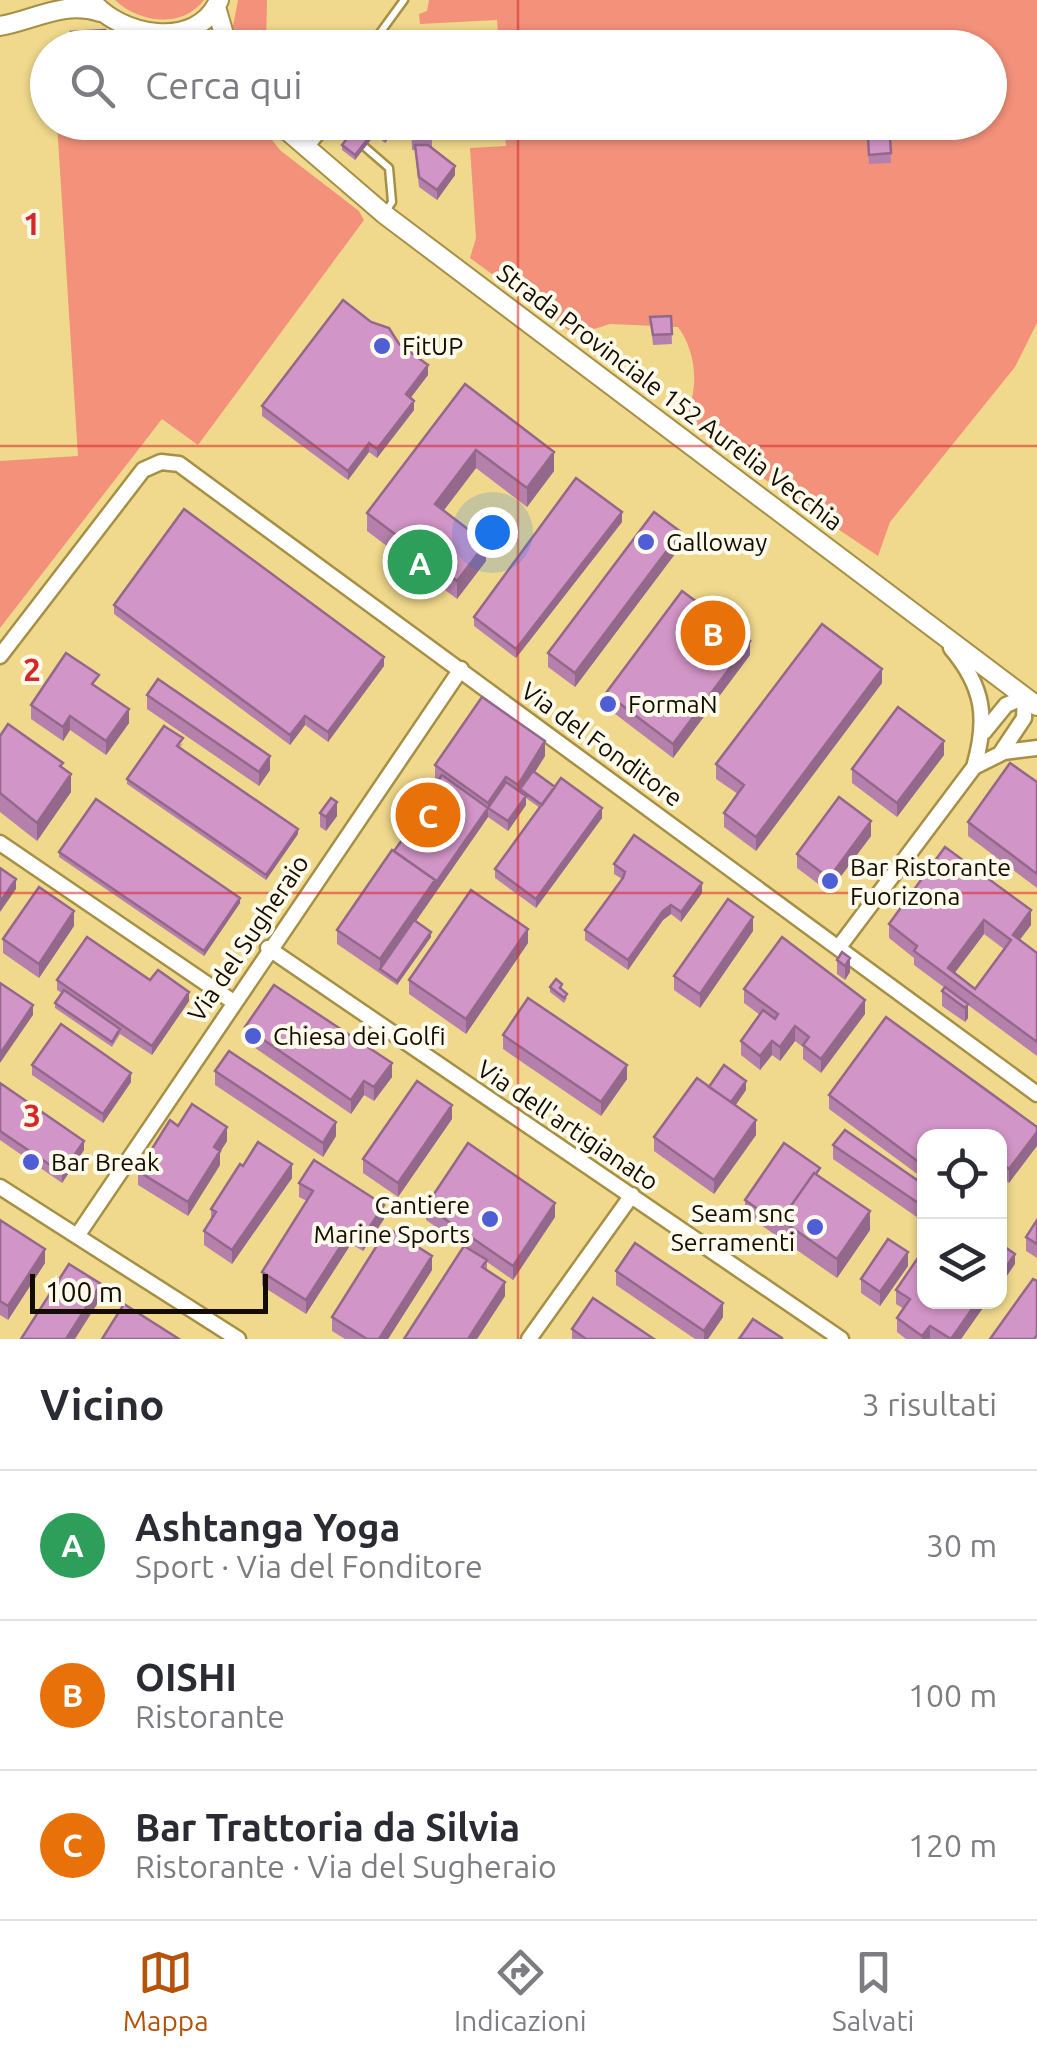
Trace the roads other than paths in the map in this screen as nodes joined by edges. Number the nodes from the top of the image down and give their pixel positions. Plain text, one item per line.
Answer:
1 (404, 0) edge
2 (217, 4) edge
3 (50, 6) edge
4 (96, 6) edge
5 (0, 26) edge
6 (138, 30) edge
7 (178, 30) edge
8 (224, 30) edge
9 (382, 30) edge
10 (294, 140) edge
11 (317, 140) edge
12 (356, 140) edge
13 (306, 152) junction
14 (384, 214) junction
15 (933, 626) junction
16 (0, 656) edge
17 (461, 669) junction
18 (1031, 702) edge
19 (984, 732) junction
20 (1037, 748) edge
21 (1000, 754) junction
22 (974, 766) junction
23 (0, 843) edge
24 (839, 947) junction
25 (268, 948) junction
26 (232, 1000) junction
27 (1037, 1094) edge
28 (0, 1187) edge
29 (632, 1196) junction
30 (77, 1236) junction
31 (238, 1339) edge
32 (529, 1339) edge
33 (841, 1339) edge

1 - 9 lane
2 - 7 main road
2 - 8 main road
3 - 4 main road
3 - 5 main road
4 - 6 main road
10 - 13 main road, Strada Provinciale 152 Aurelia Vecchia
11 - 13 lane
12 - 14 lane
13 - 14 main road, Strada Provinciale 152 Aurelia Vecchia
14 - 15 main road, Strada Provinciale 152 Aurelia Vecchia
15 - 18 main road, Strada Provinciale 152 Aurelia Vecchia
15 - 19 street
16 - 17 street, Via del Fonditore
17 - 24 street, Via del Fonditore
17 - 25 street, Via del Sugheraio
18 - 19 street
18 - 21 street
19 - 22 street
20 - 21 street
21 - 22 street
22 - 24 street
23 - 26 street
24 - 27 street, Via del Fonditore
25 - 26 street, Via del Sugheraio
25 - 29 street, Via dell'artigianato
26 - 30 street, Via del Sugheraio
28 - 30 street
29 - 32 street
29 - 33 street, Via dell'artigianato
30 - 31 street

